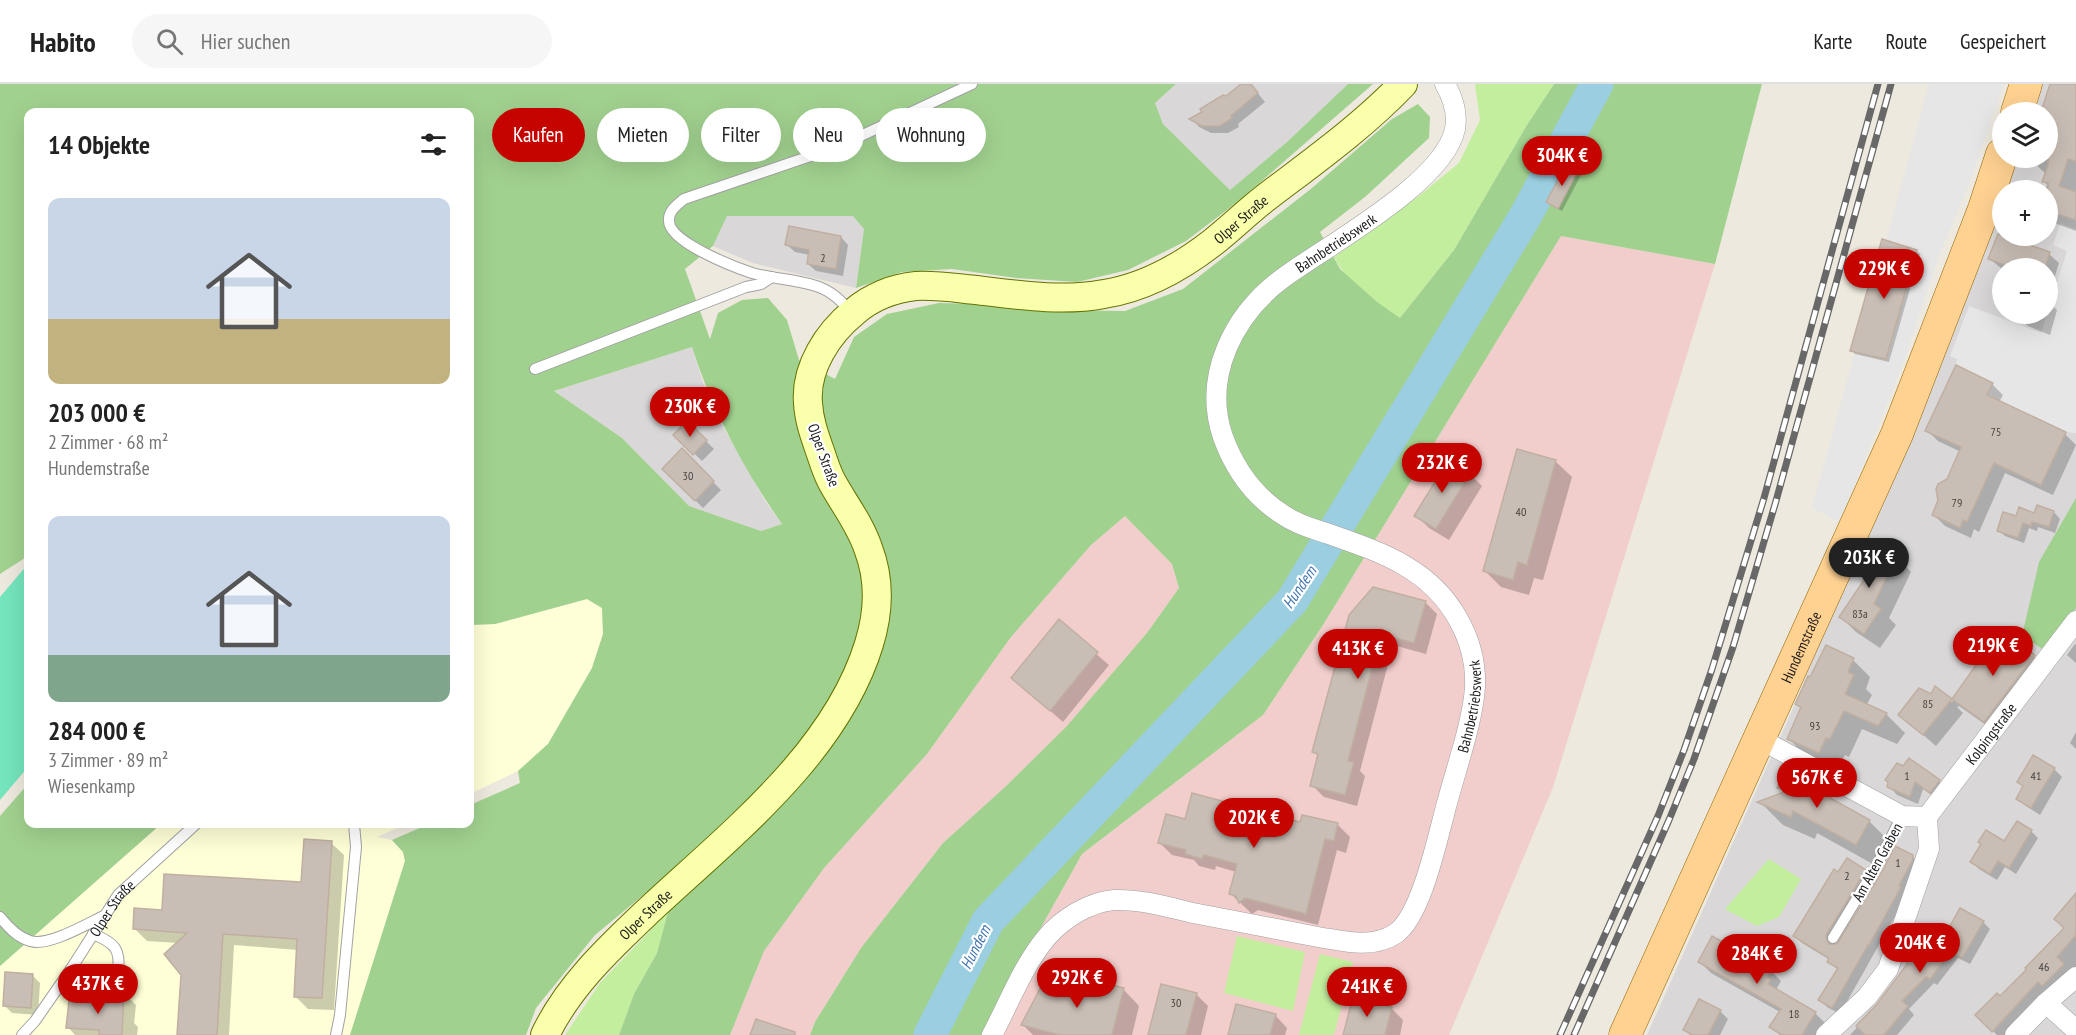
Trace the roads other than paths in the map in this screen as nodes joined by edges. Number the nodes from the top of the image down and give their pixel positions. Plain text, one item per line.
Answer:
1 (972, 84) edge
2 (1403, 84) edge
3 (1445, 84) edge
4 (2026, 84) edge
5 (2020, 102) edge
6 (1997, 168) edge
7 (772, 277) junction
8 (852, 313) junction
9 (535, 369) dead end
10 (2076, 621) edge
11 (1760, 740) junction
12 (1902, 816) junction
13 (1927, 817) junction
14 (192, 828) edge
15 (354, 828) edge
16 (106, 915) junction
17 (0, 917) edge
18 (93, 934) junction
19 (1833, 938) dead end
20 (70, 969) junction
21 (2076, 976) edge
22 (2046, 1003) junction
23 (2076, 1030) edge
24 (22, 1035) edge
25 (336, 1035) edge
26 (545, 1035) edge
27 (992, 1035) edge
28 (1625, 1035) edge
29 (1826, 1035) edge
30 (2015, 1035) edge

1 - 7 lane
2 - 8 main road, Olper Straße
3 - 27 street, Bahnbetriebswerk
4 - 5 main road
6 - 11 main road, Hundemstraße
7 - 8 lane
7 - 9 lane
8 - 26 main road, Olper Straße
10 - 13 street, Kolpingstraße
11 - 12 street
11 - 28 main road, Hundemstraße
12 - 13 street
12 - 19 lane, Am Alten Graben
13 - 29 street
14 - 16 lane, Olper Straße
15 - 25 lane
16 - 17 lane
16 - 18 lane, Olper Straße
18 - 20 lane, Olper Straße
18 - 20 lane
20 - 24 lane, Olper Straße
21 - 22 street
22 - 23 street
22 - 30 street

